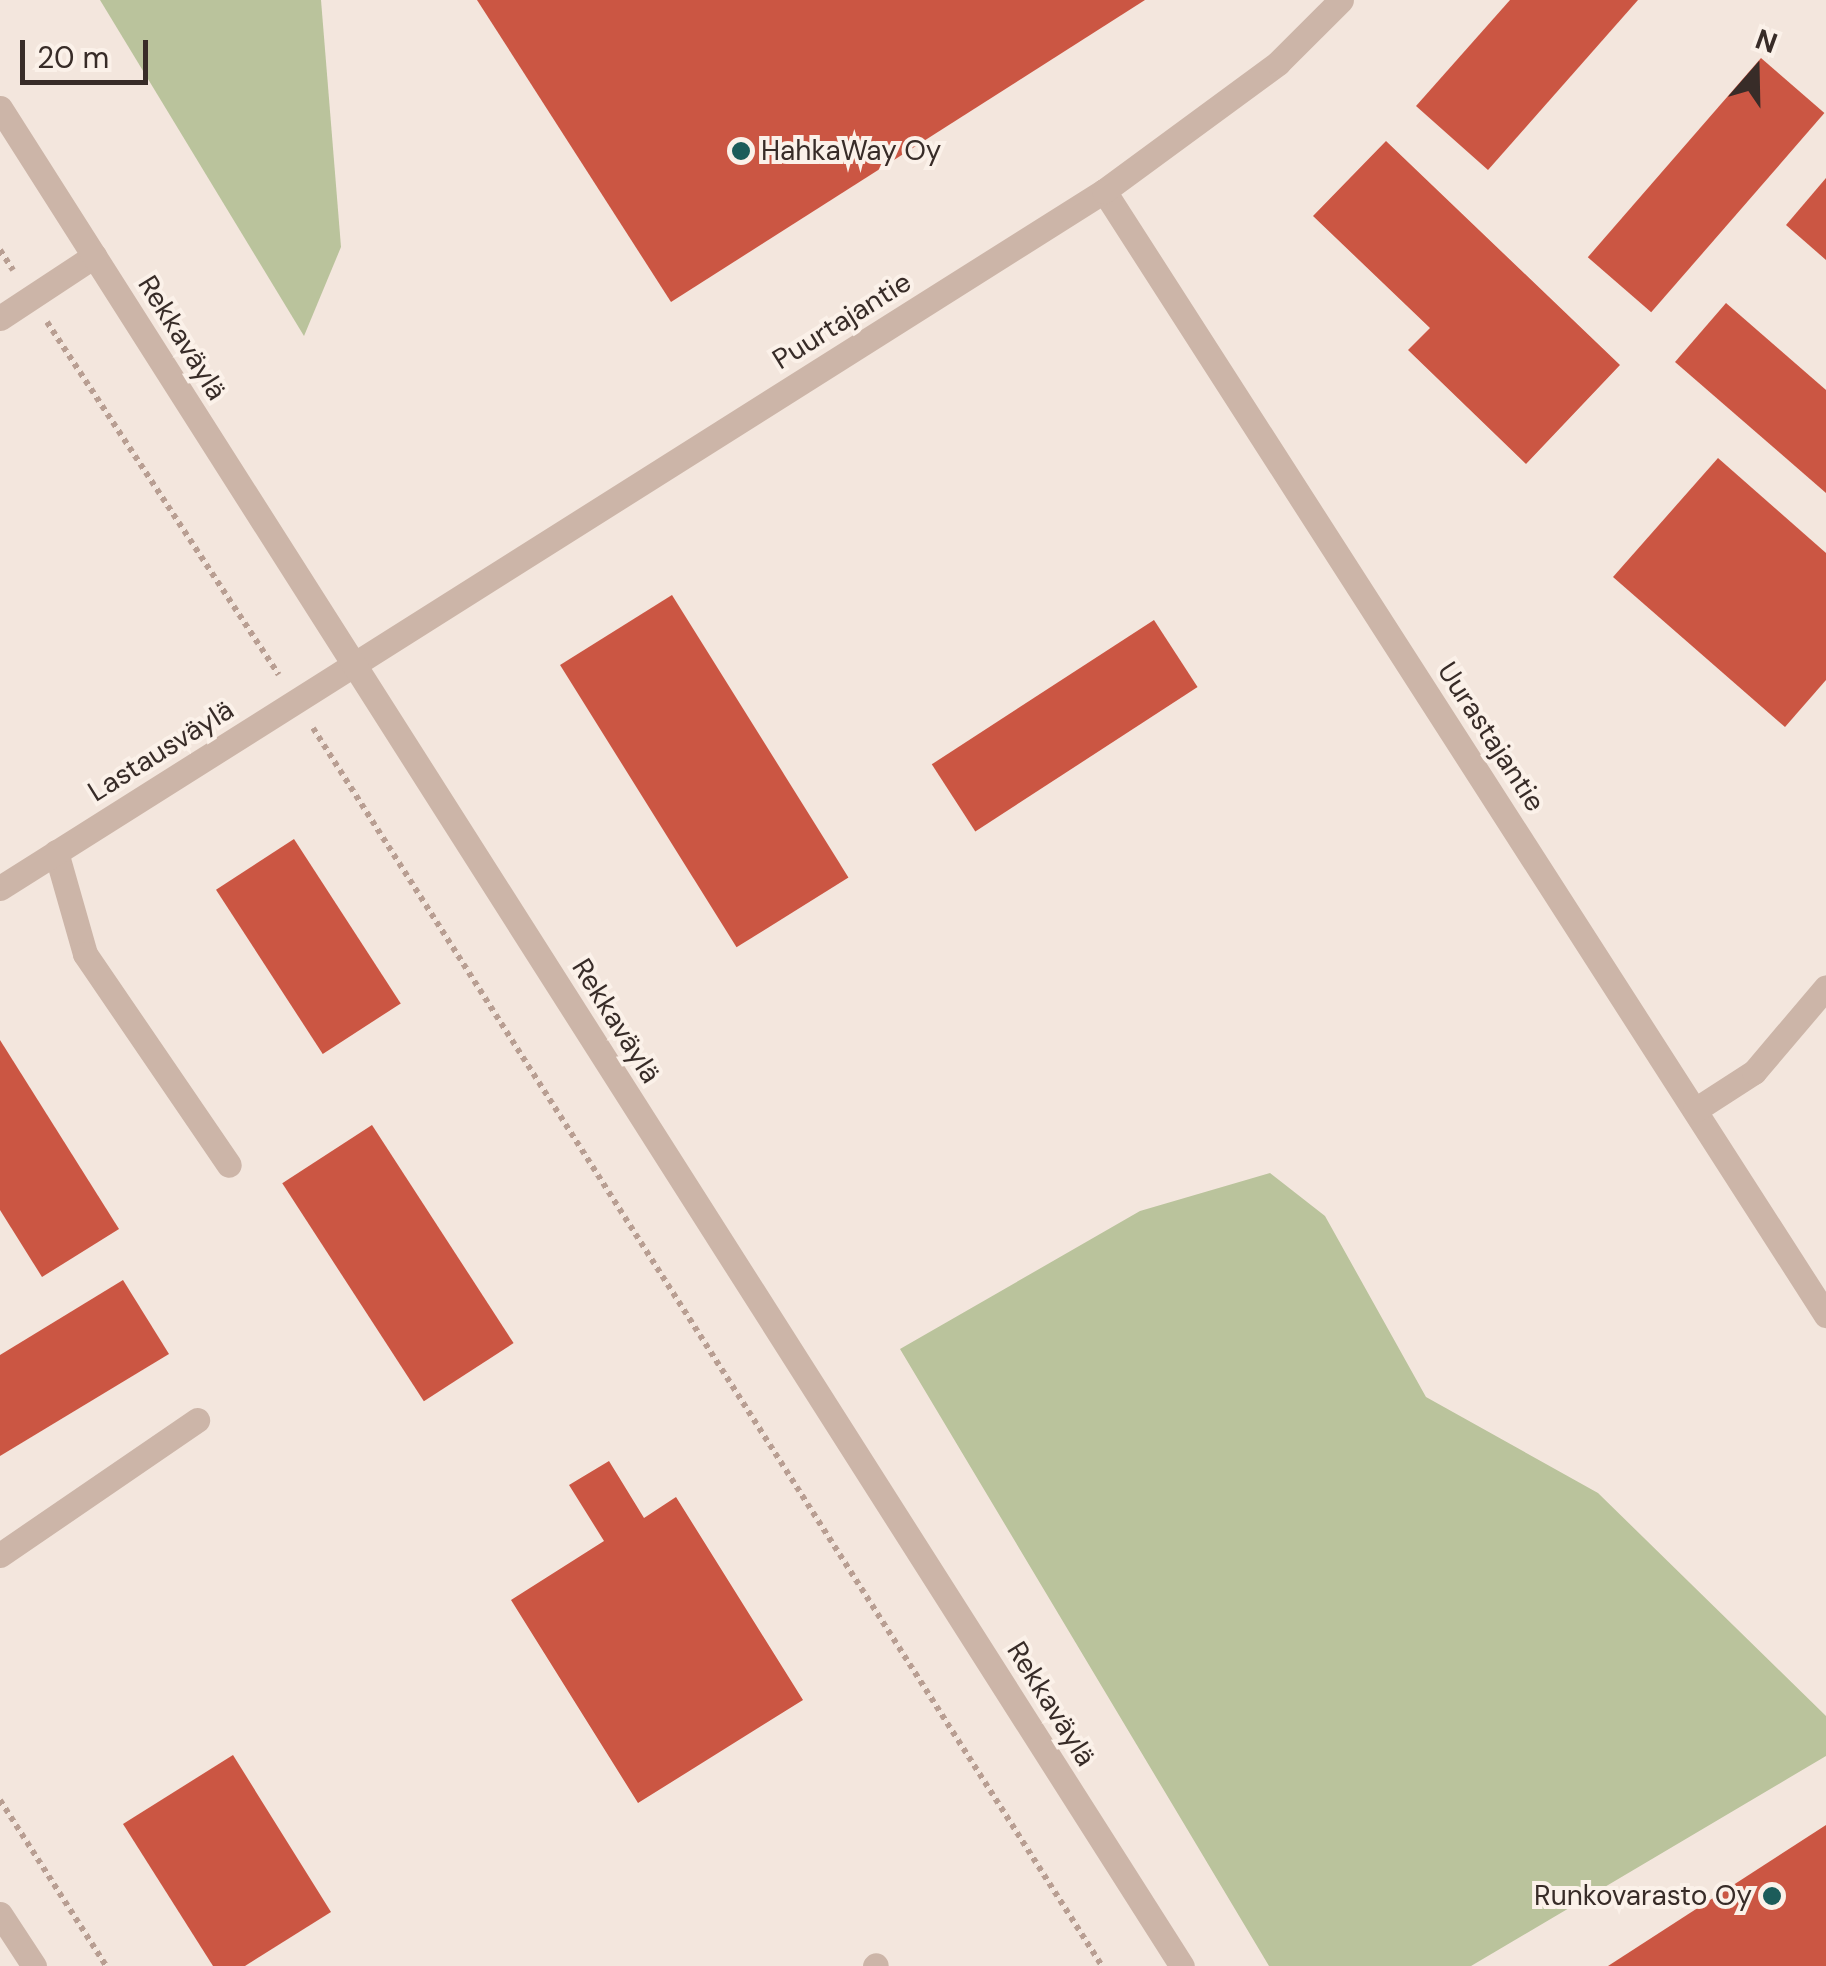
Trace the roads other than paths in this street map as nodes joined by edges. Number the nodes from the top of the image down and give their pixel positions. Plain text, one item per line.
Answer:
1 (1341, 0) edge
2 (0, 108) edge
3 (1104, 191) junction
4 (94, 256) junction
5 (0, 318) edge
6 (354, 666) junction
7 (56, 852) junction
8 (0, 888) edge
9 (1826, 988) edge
10 (1695, 1110) junction
11 (230, 1165) dead end
12 (1826, 1316) edge
13 (197, 1420) dead end
14 (0, 1555) edge
15 (0, 1914) edge
16 (34, 1966) edge
17 (1182, 1966) edge

1 - 3 street, Puurtajantie
2 - 4 street, Rekkaväylä
3 - 6 street, Puurtajantie
3 - 10 street, Uurastajantie
4 - 5 street
4 - 6 street, Rekkaväylä
6 - 7 street, Lastausväylä
6 - 17 street, Rekkaväylä
7 - 8 street, Lastausväylä
7 - 11 street
9 - 10 street
10 - 12 street, Uurastajantie
13 - 14 street
15 - 16 street

